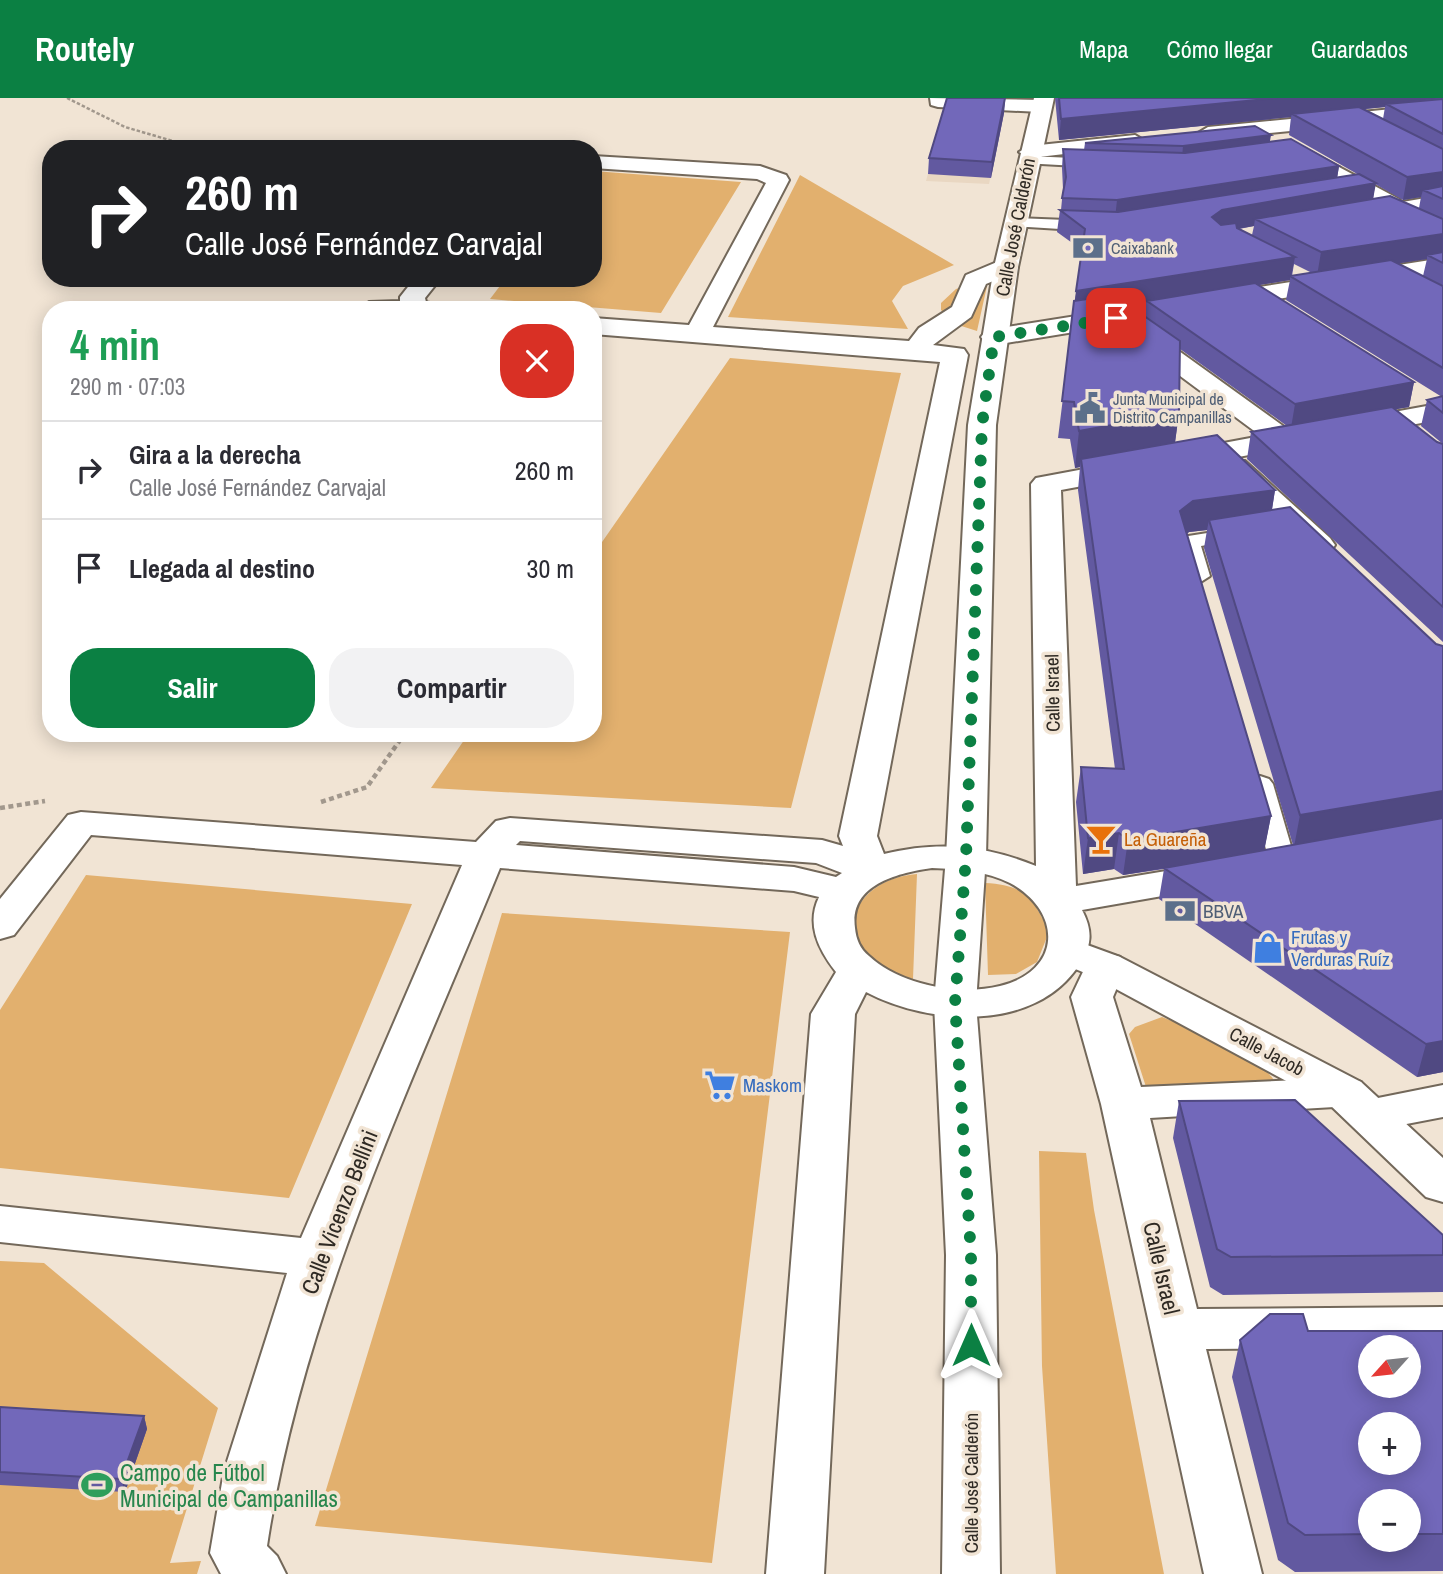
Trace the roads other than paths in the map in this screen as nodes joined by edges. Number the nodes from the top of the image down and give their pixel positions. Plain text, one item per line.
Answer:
1 (938, 101) dead end
2 (1042, 102) edge
3 (1443, 110) edge
4 (1355, 119) junction
5 (1256, 128) junction
6 (1377, 131) edge
7 (1188, 136) edge
8 (1162, 138) edge
9 (1296, 150) junction
10 (1270, 153) edge
11 (1029, 156) junction
12 (602, 163) edge
13 (1117, 164) edge
14 (1365, 188) junction
15 (1338, 192) edge
16 (1443, 200) edge
17 (1394, 208) junction
18 (1367, 214) edge
19 (1017, 223) junction
20 (1115, 227) edge
21 (1443, 236) edge
22 (1443, 265) edge
23 (1006, 267) junction
24 (1392, 274) junction
25 (421, 287) edge
26 (1422, 291) edge
27 (1258, 296) junction
28 (415, 301) edge
29 (1292, 317) edge
30 (1116, 318) junction
31 (602, 327) edge
32 (697, 334) junction
33 (992, 348) junction
34 (918, 350) junction
35 (955, 355) junction
36 (1407, 390) edge
37 (1442, 411) edge
38 (1392, 420) junction
39 (1283, 439) junction
40 (1422, 444) edge
41 (1218, 451) junction
42 (1276, 529) junction
43 (1337, 563) edge
44 (1205, 595) edge
45 (1252, 756) edge
46 (485, 856) junction
47 (966, 857) junction
48 (1302, 860) joint
49 (858, 881) junction
50 (1057, 902) junction
51 (0, 926) edge
52 (1086, 958) junction
53 (858, 969) junction
54 (955, 1003) junction
55 (1443, 1101) edge
56 (1124, 1104) junction
57 (1357, 1104) junction
58 (1443, 1185) edge
59 (0, 1224) edge
60 (317, 1258) junction
61 (1443, 1327) edge
62 (1176, 1329) junction
63 (257, 1574) edge
64 (795, 1574) edge
65 (971, 1574) edge
66 (1233, 1574) edge

1 - 2 street
2 - 11 street, Calle José Calderón
3 - 4 street
4 - 5 street
4 - 6 lane
5 - 7 street
5 - 9 street
8 - 11 street
9 - 10 lane
9 - 14 street
11 - 13 lane
11 - 19 street, Calle José Calderón
12 - 32 street
14 - 15 lane
14 - 17 street
16 - 17 lane
17 - 18 lane
17 - 21 street
19 - 20 lane
19 - 23 street, Calle José Calderón
22 - 24 street
23 - 33 street, Calle José Calderón
23 - 34 street
24 - 26 street
24 - 27 street
25 - 28 street
27 - 29 street
27 - 30 street
30 - 33 street
30 - 39 street
31 - 32 street
32 - 34 street
33 - 35 street
33 - 47 street, Calle José Calderón
34 - 35 street
35 - 49 street
36 - 37 street
37 - 38 street
38 - 39 street
38 - 40 street
39 - 41 street
41 - 42 street
41 - 50 street, Calle Israel
42 - 43 street
42 - 44 lane
45 - 48 lane
46 - 49 street
46 - 51 street
46 - 60 street, Calle Vicenzo Bellini
47 - 49 street
47 - 50 street
47 - 54 street, Calle José Calderón
48 - 50 street
49 - 53 street
50 - 52 street
52 - 54 street
52 - 56 street, Calle Israel
52 - 57 street, Calle Jacob
53 - 54 street
53 - 64 street
54 - 65 street, Calle José Calderón
55 - 57 street
56 - 57 street
56 - 62 street, Calle Israel
57 - 58 street, Calle Jacob
59 - 60 street
60 - 63 street, Calle Vicenzo Bellini
61 - 62 street
62 - 66 street, Calle Israel

